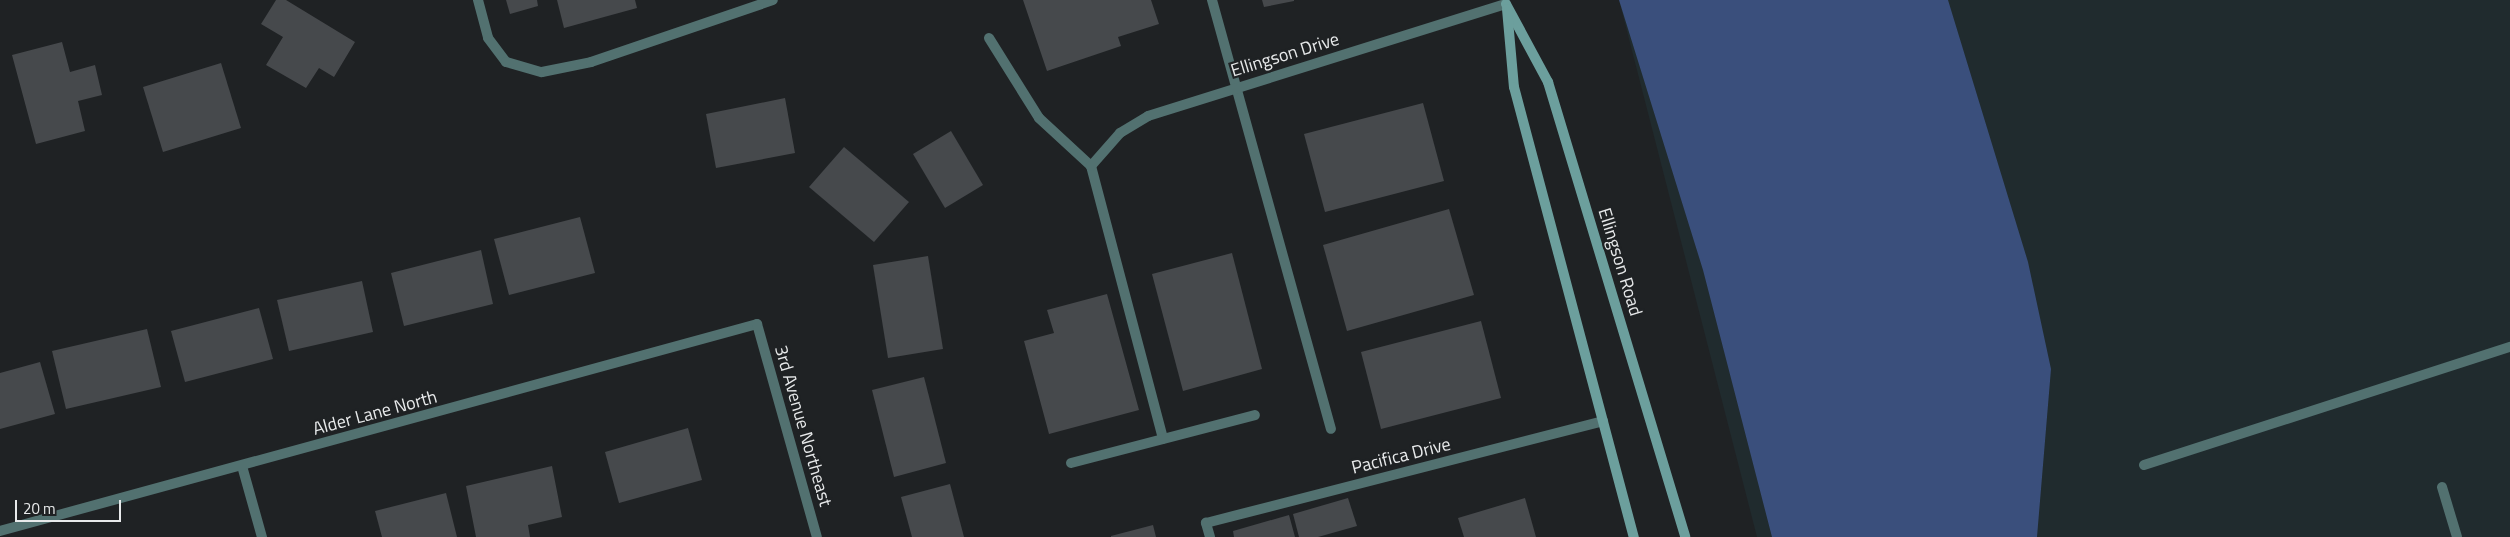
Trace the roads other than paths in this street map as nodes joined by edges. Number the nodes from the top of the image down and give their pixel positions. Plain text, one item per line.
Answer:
1 (478, 0) edge
2 (772, 0) edge
3 (1212, 0) edge
4 (1506, 2) edge
5 (990, 38) dead end
6 (1237, 87) junction
7 (1091, 166) junction
8 (758, 324) joint
9 (2510, 347) edge
10 (1255, 415) dead end
11 (1603, 421) junction
12 (1331, 429) dead end
13 (1163, 439) junction
14 (1071, 463) dead end
15 (2144, 465) dead end
16 (242, 466) junction
17 (2442, 487) dead end
18 (0, 531) edge
19 (262, 537) edge
20 (817, 537) edge
21 (1210, 537) edge
22 (1634, 537) edge
23 (1684, 537) edge
24 (2457, 537) edge

1 - 2 street
3 - 6 street
4 - 6 street, Ellingson Drive
4 - 11 main road
4 - 23 main road, Ellingson Road
5 - 7 street
6 - 7 street, Ellingson Drive
6 - 12 street
7 - 13 street
8 - 16 street, Alder Lane North
8 - 20 street, 3rd Avenue Northeast
9 - 15 street
10 - 13 street
11 - 21 street, Pacifica Drive
11 - 22 main road
13 - 14 street
16 - 18 street, Alder Lane North
16 - 19 street
17 - 24 street

